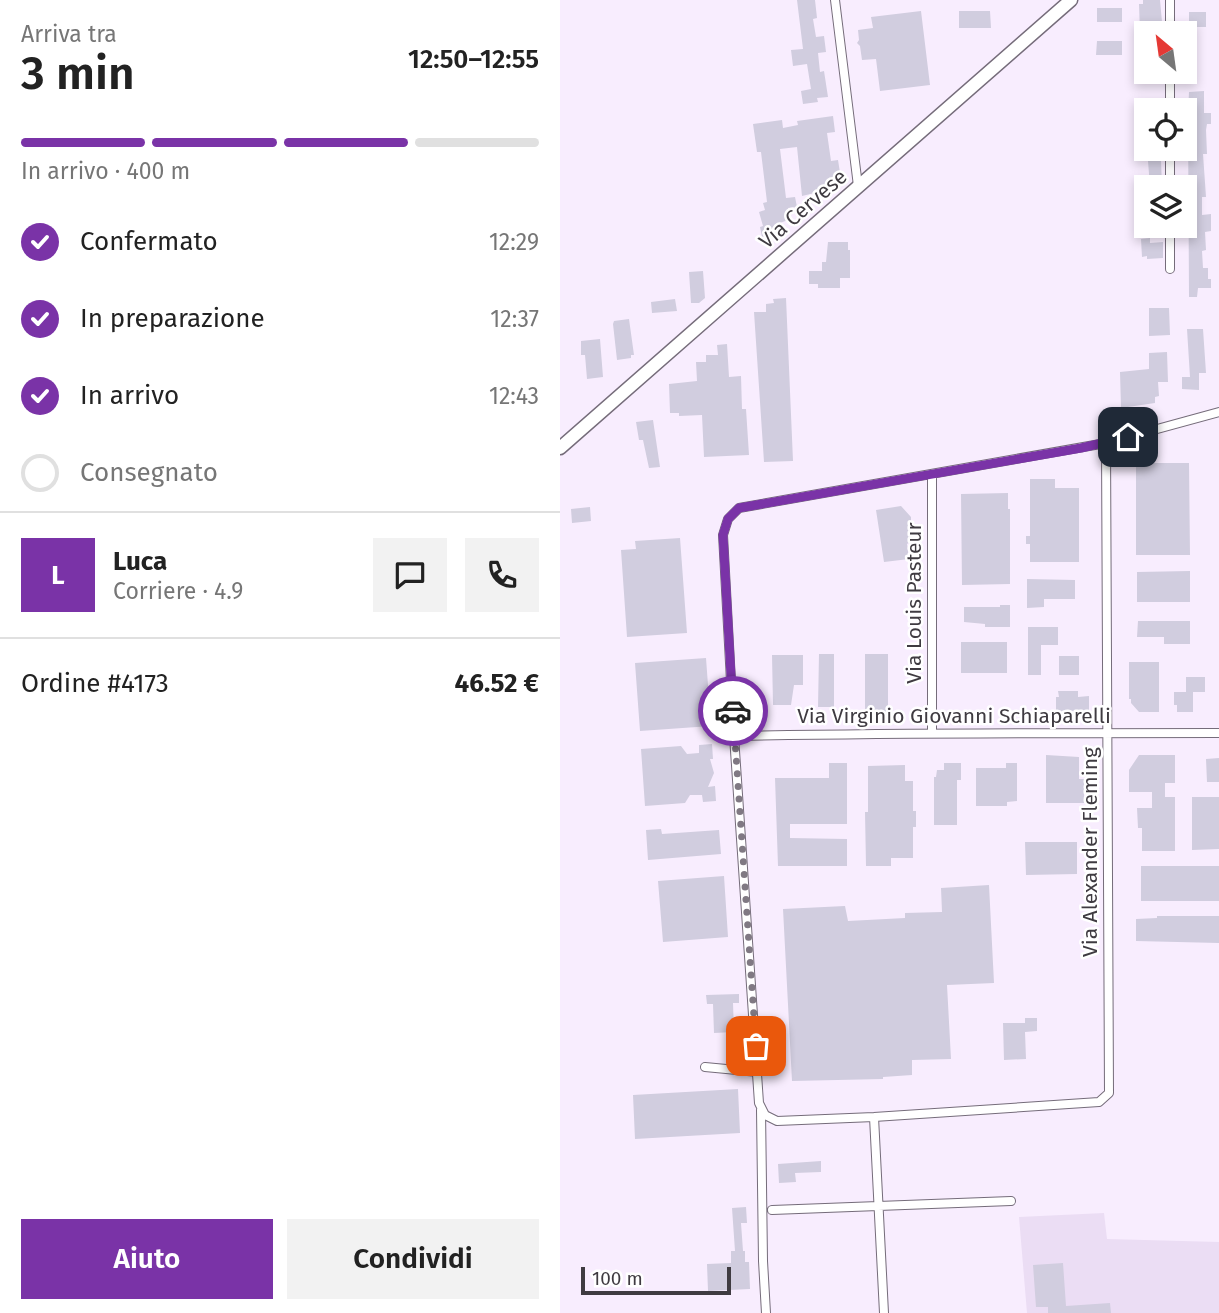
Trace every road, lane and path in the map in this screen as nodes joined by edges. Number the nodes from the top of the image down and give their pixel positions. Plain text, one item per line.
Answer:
1 (835, 0) edge
2 (1072, 0) edge
3 (1170, 0) edge
4 (1170, 21) edge
5 (858, 186) junction
6 (1170, 238) edge
7 (1170, 269) dead end
8 (1219, 412) edge
9 (1106, 443) junction
10 (560, 448) edge
11 (932, 474) junction
12 (932, 732) junction
13 (1106, 733) junction
14 (1219, 733) edge
15 (734, 736) junction
16 (705, 1067) dead end
17 (758, 1072) junction
18 (761, 1107) junction
19 (874, 1117) junction
20 (1010, 1200) dead end
21 (879, 1206) junction
22 (772, 1210) dead end
23 (766, 1313) edge
24 (884, 1313) edge

1 - 5 street
2 - 5 main road, Via Cervese
3 - 4 street
5 - 10 main road, Via Cervese
6 - 7 street
8 - 9 street
9 - 11 street
9 - 13 street, Via Alexander Fleming
11 - 12 street, Via Louis Pasteur
11 - 15 street
12 - 13 street, Via Virginio Giovanni Schiaparelli
12 - 15 street, Via Virginio Giovanni Schiaparelli
13 - 14 street, Via Virginio Giovanni Schiaparelli
13 - 19 street, Via Alexander Fleming
15 - 17 street
16 - 17 street
17 - 18 street
18 - 19 street
18 - 23 street
19 - 21 street
20 - 21 street
21 - 22 street
21 - 24 street

